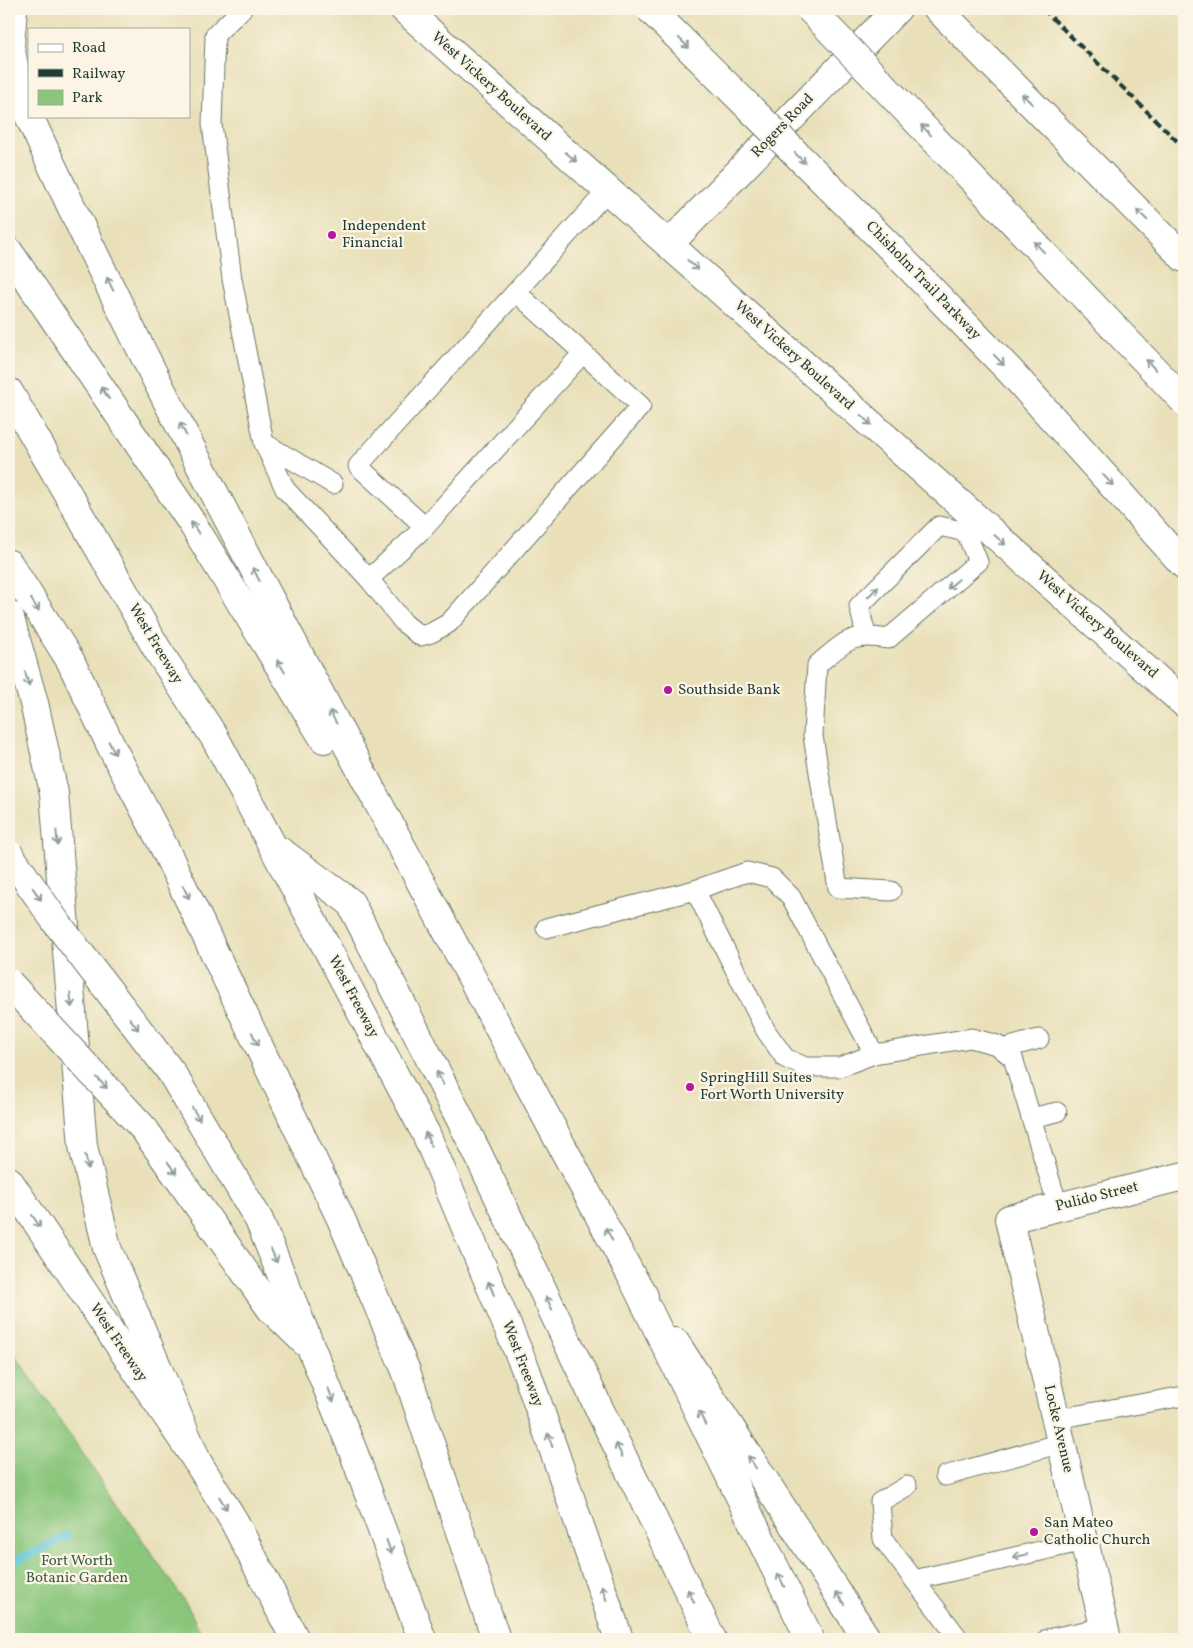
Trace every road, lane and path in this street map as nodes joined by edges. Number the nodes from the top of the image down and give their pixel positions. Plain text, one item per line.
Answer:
1 (13, 9) edge
2 (242, 9) edge
3 (404, 9) edge
4 (650, 9) edge
5 (810, 9) edge
6 (897, 9) edge
7 (938, 9) edge
8 (28, 114) edge
9 (30, 118) edge
10 (608, 190) junction
11 (669, 244) junction
12 (9, 252) edge
13 (1184, 258) edge
14 (516, 292) junction
15 (584, 353) junction
16 (9, 392) edge
17 (1184, 401) edge
18 (264, 443) junction
19 (333, 484) dead end
20 (972, 526) junction
21 (425, 527) junction
22 (9, 564) edge
23 (1184, 565) edge
24 (369, 579) junction
25 (9, 615) edge
26 (866, 635) junction
27 (1184, 703) edge
28 (274, 847) junction
29 (9, 854) edge
30 (695, 890) junction
31 (891, 891) dead end
32 (546, 928) dead end
33 (9, 983) edge
34 (1039, 1039) dead end
35 (1002, 1049) junction
36 (874, 1054) junction
37 (521, 1069) junction
38 (1057, 1112) dead end
39 (1030, 1118) junction
40 (1184, 1178) edge
41 (9, 1181) edge
42 (1058, 1206) junction
43 (1009, 1219) joint
44 (632, 1277) junction
45 (313, 1350) junction
46 (1184, 1396) edge
47 (1059, 1431) junction
48 (198, 1461) junction
49 (945, 1476) dead end
50 (907, 1486) dead end
51 (1084, 1541) junction
52 (914, 1580) junction
53 (1106, 1633) edge
54 (294, 1639) edge
55 (422, 1639) edge
56 (496, 1639) edge
57 (619, 1639) edge
58 (712, 1639) edge
59 (810, 1639) edge
60 (867, 1639) edge
61 (959, 1639) edge
62 (1047, 1639) edge

1 - 8 main road
2 - 18 lane
3 -> 10 main road, West Vickery Boulevard
4 -> 23 main road, Chisholm Trail Parkway, bridge
17 -> 5 main road, bridge
6 - 11 main road, Rogers Road
13 -> 7 main road
37 -> 9 main road
10 - 11 main road, West Vickery Boulevard
10 - 14 lane
11 -> 20 main road, West Vickery Boulevard
37 -> 12 main road
14 - 15 lane
14 - 21 lane
15 - 21 lane
15 - 24 lane
16 - 28 main road, West Freeway
18 - 19 lane
18 - 24 lane
26 -> 20 lane
20 -> 26 lane
20 -> 27 main road, West Vickery Boulevard
21 - 24 lane
22 -> 56 main road
25 -> 48 main road
26 - 31 lane
57 -> 28 main road, West Freeway
58 -> 28 main road
29 -> 45 main road, bridge
30 - 32 lane
30 - 36 lane
30 - 36 lane
33 -> 45 main road, bridge
34 - 35 lane
35 - 36 lane
35 - 39 lane
44 -> 37 main road
38 - 39 lane
39 - 42 lane
40 - 42 main road, Pulido Street
41 -> 48 main road, West Freeway
42 - 43 main road, Pulido Street
43 - 47 main road, Locke Avenue
59 -> 44 main road
60 -> 44 main road
45 -> 55 main road
46 - 47 lane
47 - 49 lane
47 - 51 main road, Locke Avenue
48 -> 54 main road, West Freeway
50 - 52 lane
51 -> 52 lane
51 - 53 main road, Locke Avenue
52 - 61 lane
53 - 62 lane

